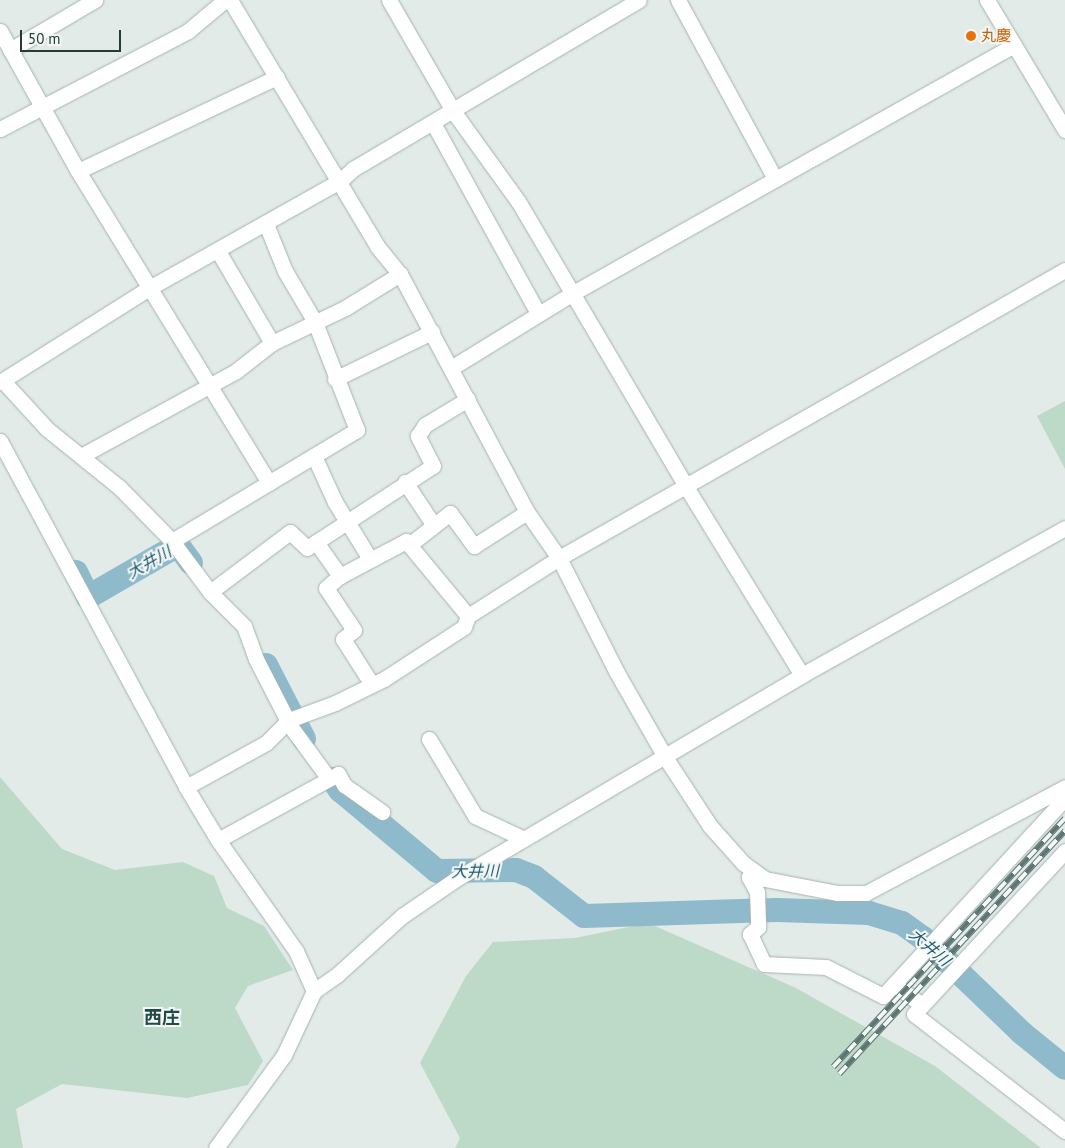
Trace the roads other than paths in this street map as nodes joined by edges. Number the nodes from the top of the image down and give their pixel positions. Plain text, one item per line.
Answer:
1 (95, 0) edge
2 (225, 0) edge
3 (230, 0) edge
4 (389, 0) edge
5 (639, 0) edge
6 (678, 0) edge
7 (987, 0) edge
8 (0, 31) edge
9 (1014, 45) junction
10 (10, 50) junction
11 (276, 77) junction
12 (41, 108) junction
13 (453, 111) junction
14 (433, 123) junction
15 (0, 129) edge
16 (1065, 130) edge
17 (78, 171) junction
18 (775, 179) junction
19 (340, 181) junction
20 (266, 224) junction
21 (218, 252) junction
22 (1065, 270) edge
23 (400, 274) junction
24 (149, 288) junction
25 (573, 293) junction
26 (538, 313) junction
27 (315, 322) junction
28 (432, 332) junction
29 (272, 343) junction
30 (452, 368) junction
31 (335, 379) junction
32 (1, 381) edge
33 (208, 385) junction
34 (468, 399) junction
35 (0, 442) edge
36 (81, 456) junction
37 (314, 456) junction
38 (405, 482) junction
39 (269, 483) junction
40 (685, 485) junction
41 (527, 512) junction
42 (346, 522) junction
43 (433, 524) junction
44 (1065, 528) edge
45 (172, 541) junction
46 (316, 542) junction
47 (409, 545) junction
48 (559, 558) junction
49 (370, 559) junction
50 (340, 576) junction
51 (210, 592) junction
52 (468, 616) junction
53 (802, 675) junction
54 (371, 683) junction
55 (289, 720) junction
56 (429, 738) dead end
57 (665, 757) junction
58 (329, 779) junction
59 (186, 787) junction
60 (1065, 788) edge
61 (1065, 798) edge
62 (382, 812) dead end
63 (524, 839) junction
64 (218, 840) junction
65 (1065, 851) edge
66 (752, 870) junction
67 (894, 984) junction
68 (314, 991) junction
69 (922, 1004) junction
70 (1065, 1131) edge
71 (216, 1148) edge

1 - 10 street
2 - 12 street
3 - 11 street
4 - 13 street
5 - 13 street
6 - 18 street
7 - 9 street
8 - 10 street
9 - 16 street
9 - 18 street
10 - 12 street
11 - 17 street
11 - 19 street
12 - 15 street
12 - 17 street
13 - 14 street
13 - 25 street
14 - 19 street
14 - 26 street
17 - 24 street
18 - 25 street
19 - 20 street
19 - 23 street
20 - 21 street
20 - 27 street
21 - 24 street
21 - 29 street
22 - 40 street
23 - 27 street
23 - 28 street
24 - 32 street
24 - 33 street
25 - 26 street
25 - 40 street
26 - 30 street
27 - 29 street
27 - 31 street
28 - 30 street
28 - 31 street
29 - 33 street
30 - 34 street
31 - 37 street
32 - 36 street
33 - 36 street
33 - 39 street
34 - 38 street
34 - 41 street
35 - 59 street
36 - 45 street
37 - 39 street
37 - 42 street
38 - 42 street
38 - 43 street
39 - 45 street
40 - 48 street
40 - 53 street
41 - 43 street
41 - 48 street
42 - 46 street
42 - 49 street
43 - 47 street
44 - 53 street
45 - 51 street
46 - 50 street
46 - 51 street
47 - 49 street
47 - 52 street
48 - 52 street
48 - 57 street
49 - 50 street
50 - 54 street
51 - 55 street
52 - 54 street
53 - 57 street
54 - 55 street
55 - 58 street
55 - 59 street
56 - 63 street
57 - 63 street
57 - 66 street
58 - 62 street
58 - 64 street
59 - 64 street
60 - 66 street
61 - 67 street
63 - 68 street
64 - 68 street
65 - 69 street
66 - 67 street
67 - 69 street
68 - 71 street
69 - 70 street

